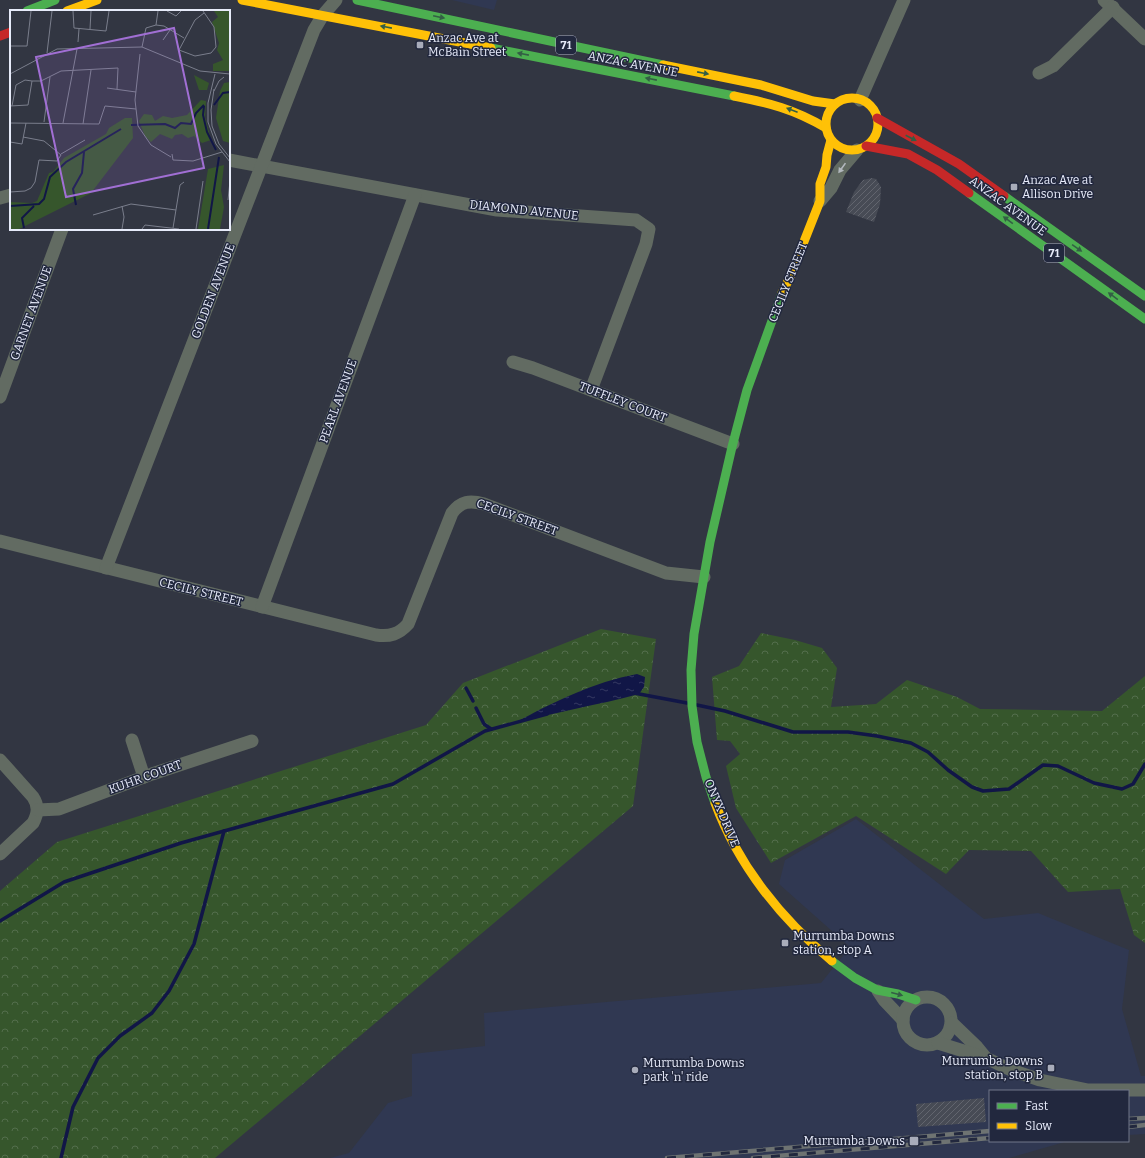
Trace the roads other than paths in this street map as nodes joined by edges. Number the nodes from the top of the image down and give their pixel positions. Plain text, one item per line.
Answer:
1 (55, 0) edge
2 (97, 0) edge
3 (242, 0) edge
4 (336, 0) edge
5 (357, 0) edge
6 (904, 0) edge
7 (384, 3) edge
8 (1109, 4) edge
9 (30, 10) edge
10 (70, 10) edge
11 (323, 15) junction
12 (10, 32) edge
13 (0, 36) edge
14 (1145, 39) edge
15 (1039, 73) dead end
16 (860, 100) junction
17 (835, 104) junction
18 (877, 118) junction
19 (826, 128) junction
20 (831, 140) junction
21 (862, 148) junction
22 (230, 160) edge
23 (261, 166) junction
24 (10, 195) edge
25 (415, 196) junction
26 (0, 198) edge
27 (820, 201) junction
28 (62, 230) edge
29 (1145, 296) edge
30 (1145, 319) edge
31 (513, 362) dead end
32 (591, 390) junction
33 (0, 397) edge
34 (733, 444) junction
35 (0, 542) edge
36 (106, 568) junction
37 (704, 576) junction
38 (262, 607) junction
39 (132, 740) dead end
40 (252, 741) dead end
41 (0, 760) edge
42 (144, 777) junction
43 (38, 810) junction
44 (0, 854) edge
45 (878, 991) junction
46 (916, 1000) junction
47 (903, 1020) junction
48 (952, 1023) junction
49 (938, 1043) junction
50 (986, 1058) junction
51 (1145, 1090) edge

1 - 9 main road
2 - 10 main road
3 - 11 main road, ANZAC AVENUE / 71
4 - 11 street, GOLDEN AVENUE
5 - 7 main road, ANZAC AVENUE / 71
6 - 16 street
7 -> 17 main road, ANZAC AVENUE / 71
8 - 14 street
8 - 15 street
19 -> 11 main road, ANZAC AVENUE / 71
11 - 23 street, GOLDEN AVENUE
12 - 13 main road
16 - 17 main road, 71
16 - 18 main road, 71
17 - 19 main road
18 - 21 main road
18 -> 29 main road, ANZAC AVENUE / 71
19 - 20 main road
20 - 21 main road, 71
20 - 27 main road, CECILY STREET
21 -> 27 street, CECILY STREET
30 -> 21 main road, ANZAC AVENUE / 71
22 - 23 street, DIAMOND AVENUE
23 - 25 street, DIAMOND AVENUE
23 - 36 street, GOLDEN AVENUE
24 - 26 street
25 - 32 street, DIAMOND AVENUE
25 - 38 street, PEARL AVENUE
27 - 34 main road, CECILY STREET
28 - 33 street, GARNET AVENUE
31 - 32 street, TUFFLEY COURT
32 - 34 street, TUFFLEY COURT
34 - 37 main road, CECILY STREET
35 - 36 street, CECILY STREET
36 - 38 street, CECILY STREET
37 - 38 street, CECILY STREET
37 - 45 main road, ONYX DRIVE
39 - 42 street
40 - 42 street, KUHR COURT
41 - 43 street
42 - 43 street, KUHR COURT
43 - 44 street
45 -> 46 main road, ONYX DRIVE
45 - 47 street, ONYX DRIVE
46 - 47 street
46 - 48 street
47 - 49 street
48 - 49 street
48 - 50 street
49 - 50 street
50 - 51 street

